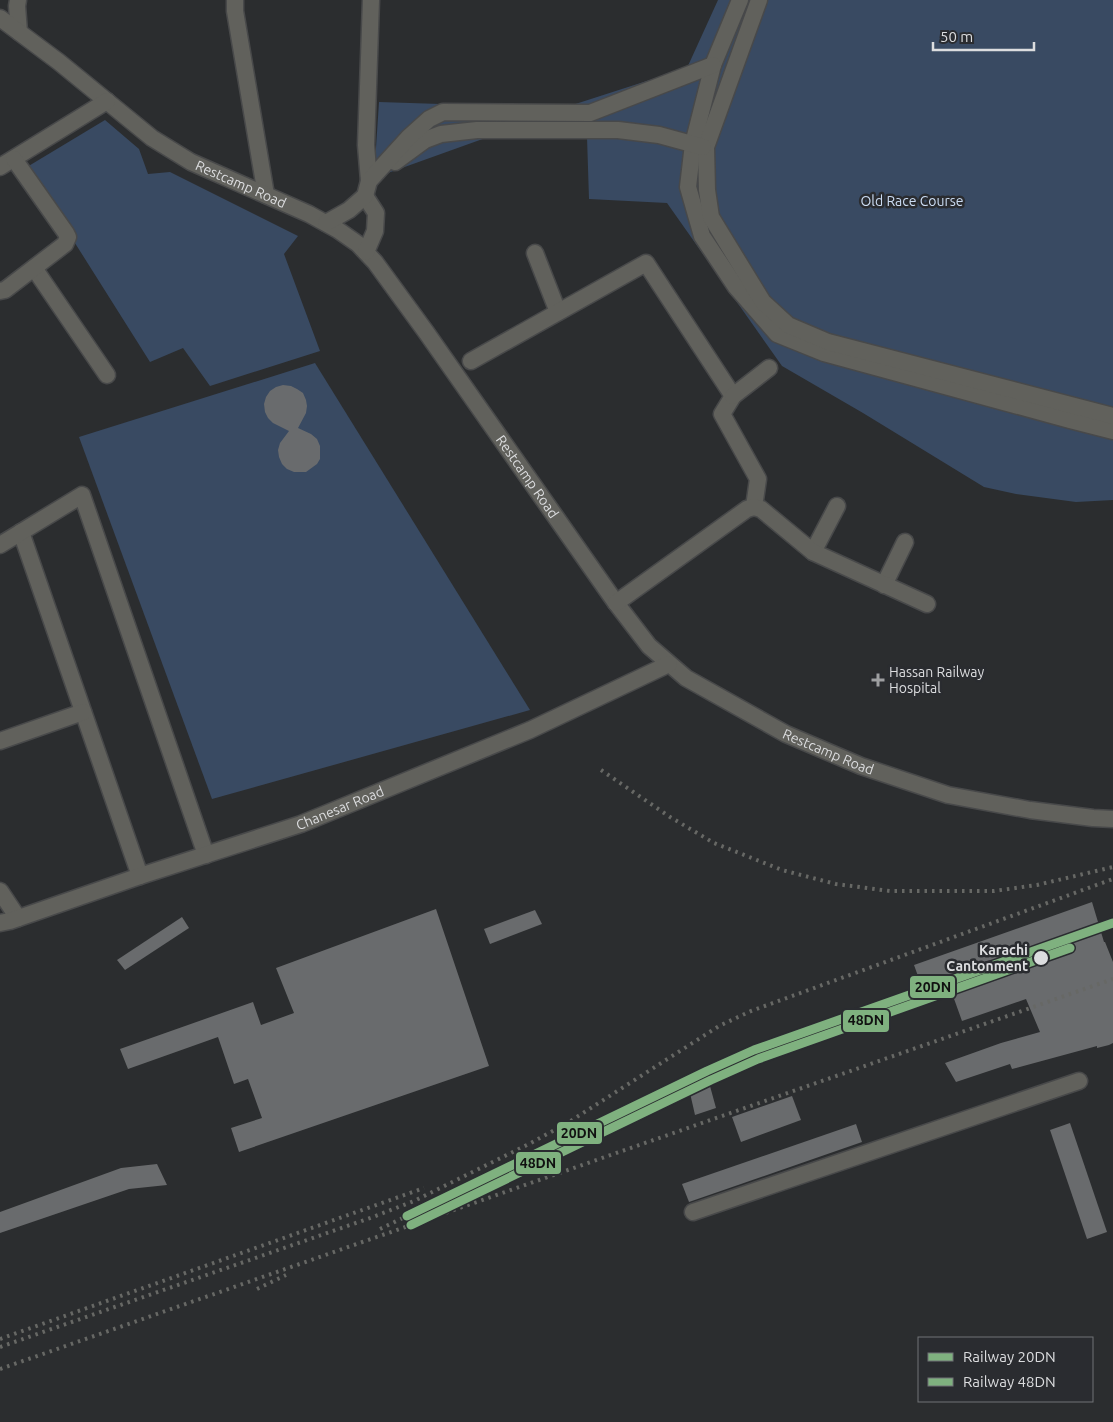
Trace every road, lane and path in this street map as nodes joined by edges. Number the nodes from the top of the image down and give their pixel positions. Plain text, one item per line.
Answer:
1 (18, 0) edge
2 (235, 0) edge
3 (371, 0) edge
4 (740, 0) edge
5 (759, 0) edge
6 (0, 18) edge
7 (19, 32) junction
8 (713, 64) junction
9 (107, 101) junction
10 (700, 146) junction
11 (7, 163) edge
12 (367, 189) junction
13 (266, 196) junction
14 (326, 223) junction
15 (366, 252) junction
16 (535, 253) dead end
17 (34, 268) junction
18 (0, 291) edge
19 (558, 312) junction
20 (471, 361) dead end
21 (769, 368) dead end
22 (107, 375) dead end
23 (733, 396) junction
24 (1113, 416) edge
25 (1113, 431) edge
26 (837, 506) dead end
27 (754, 507) junction
28 (20, 532) junction
29 (905, 542) dead end
30 (0, 546) edge
31 (813, 552) junction
32 (884, 585) junction
33 (616, 603) junction
34 (927, 604) dead end
35 (669, 664) junction
36 (83, 712) junction
37 (0, 741) edge
38 (1113, 819) edge
39 (206, 855) junction
40 (140, 876) junction
41 (0, 891) edge
42 (18, 918) junction
43 (0, 923) edge
44 (1079, 1081) dead end
45 (693, 1212) dead end

1 - 7 street
2 - 13 street
3 - 12 street
4 - 8 street
5 - 10 street
6 - 7 street, Restcamp Road
7 - 9 street, Restcamp Road
8 - 10 street
8 - 12 street
9 - 11 street
9 - 13 street, Restcamp Road
10 - 12 street
10 - 24 street
10 - 25 street
11 - 17 street
12 - 14 street
12 - 15 street
13 - 14 street, Restcamp Road
14 - 15 street, Restcamp Road
15 - 33 street, Restcamp Road
16 - 19 street
17 - 18 street
17 - 22 street
19 - 20 street
19 - 23 street
21 - 23 street
23 - 27 street
26 - 31 street
27 - 31 street
27 - 33 street
28 - 30 street
28 - 36 street
28 - 39 street
29 - 32 street
31 - 32 street
32 - 34 street
33 - 35 street, Restcamp Road
35 - 38 street, Restcamp Road
35 - 39 street, Chanesar Road
36 - 37 street
36 - 40 street
39 - 40 street, Chanesar Road
40 - 42 street, Chanesar Road
41 - 42 street
42 - 43 street, Chanesar Road
44 - 45 street

